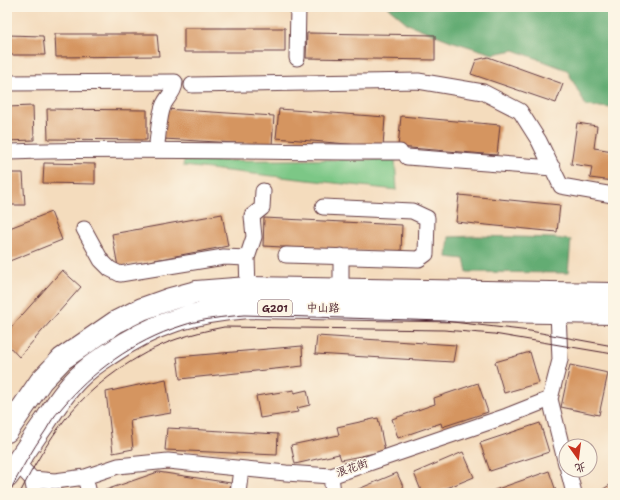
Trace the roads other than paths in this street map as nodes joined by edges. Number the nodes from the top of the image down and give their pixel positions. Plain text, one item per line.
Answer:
1 (298, 7) edge
2 (297, 58) dead end
3 (7, 83) edge
4 (192, 85) dead end
5 (156, 149) junction
6 (7, 152) edge
7 (553, 168) junction
8 (263, 191) dead end
9 (613, 195) edge
10 (323, 207) dead end
11 (84, 229) dead end
12 (286, 254) dead end
13 (341, 256) junction
14 (247, 258) junction
15 (248, 288) junction
16 (341, 290) junction
17 (613, 294) edge
18 (558, 312) junction
19 (613, 313) edge
20 (550, 399) junction
21 (7, 431) edge
22 (560, 438) edge
23 (241, 469) junction
24 (12, 470) edge
25 (331, 476) junction
26 (85, 477) junction
27 (570, 478) edge
28 (34, 486) edge
29 (89, 493) edge
30 (238, 493) edge
31 (333, 493) edge
32 (574, 493) edge

1 - 2 street
3 - 5 street
4 - 7 street
5 - 6 street
5 - 7 street
7 - 9 street
8 - 14 street
10 - 13 street
11 - 14 street
12 - 13 street
13 - 16 street
14 - 15 street
15 - 16 highway, 中山路 / G201
15 - 21 highway, 中山路 / G201
16 - 17 highway, 中山路 / G201
18 - 19 highway, 中山路 / G201
18 - 20 street
18 - 24 highway, 中山路 / G201
20 - 22 street
20 - 25 street, 浪花街
23 - 25 street, 浪花街
23 - 26 street, 浪花街
23 - 30 street
24 - 28 street, 浪花街
25 - 31 street
26 - 28 street, 浪花街
26 - 29 street
27 - 32 street

